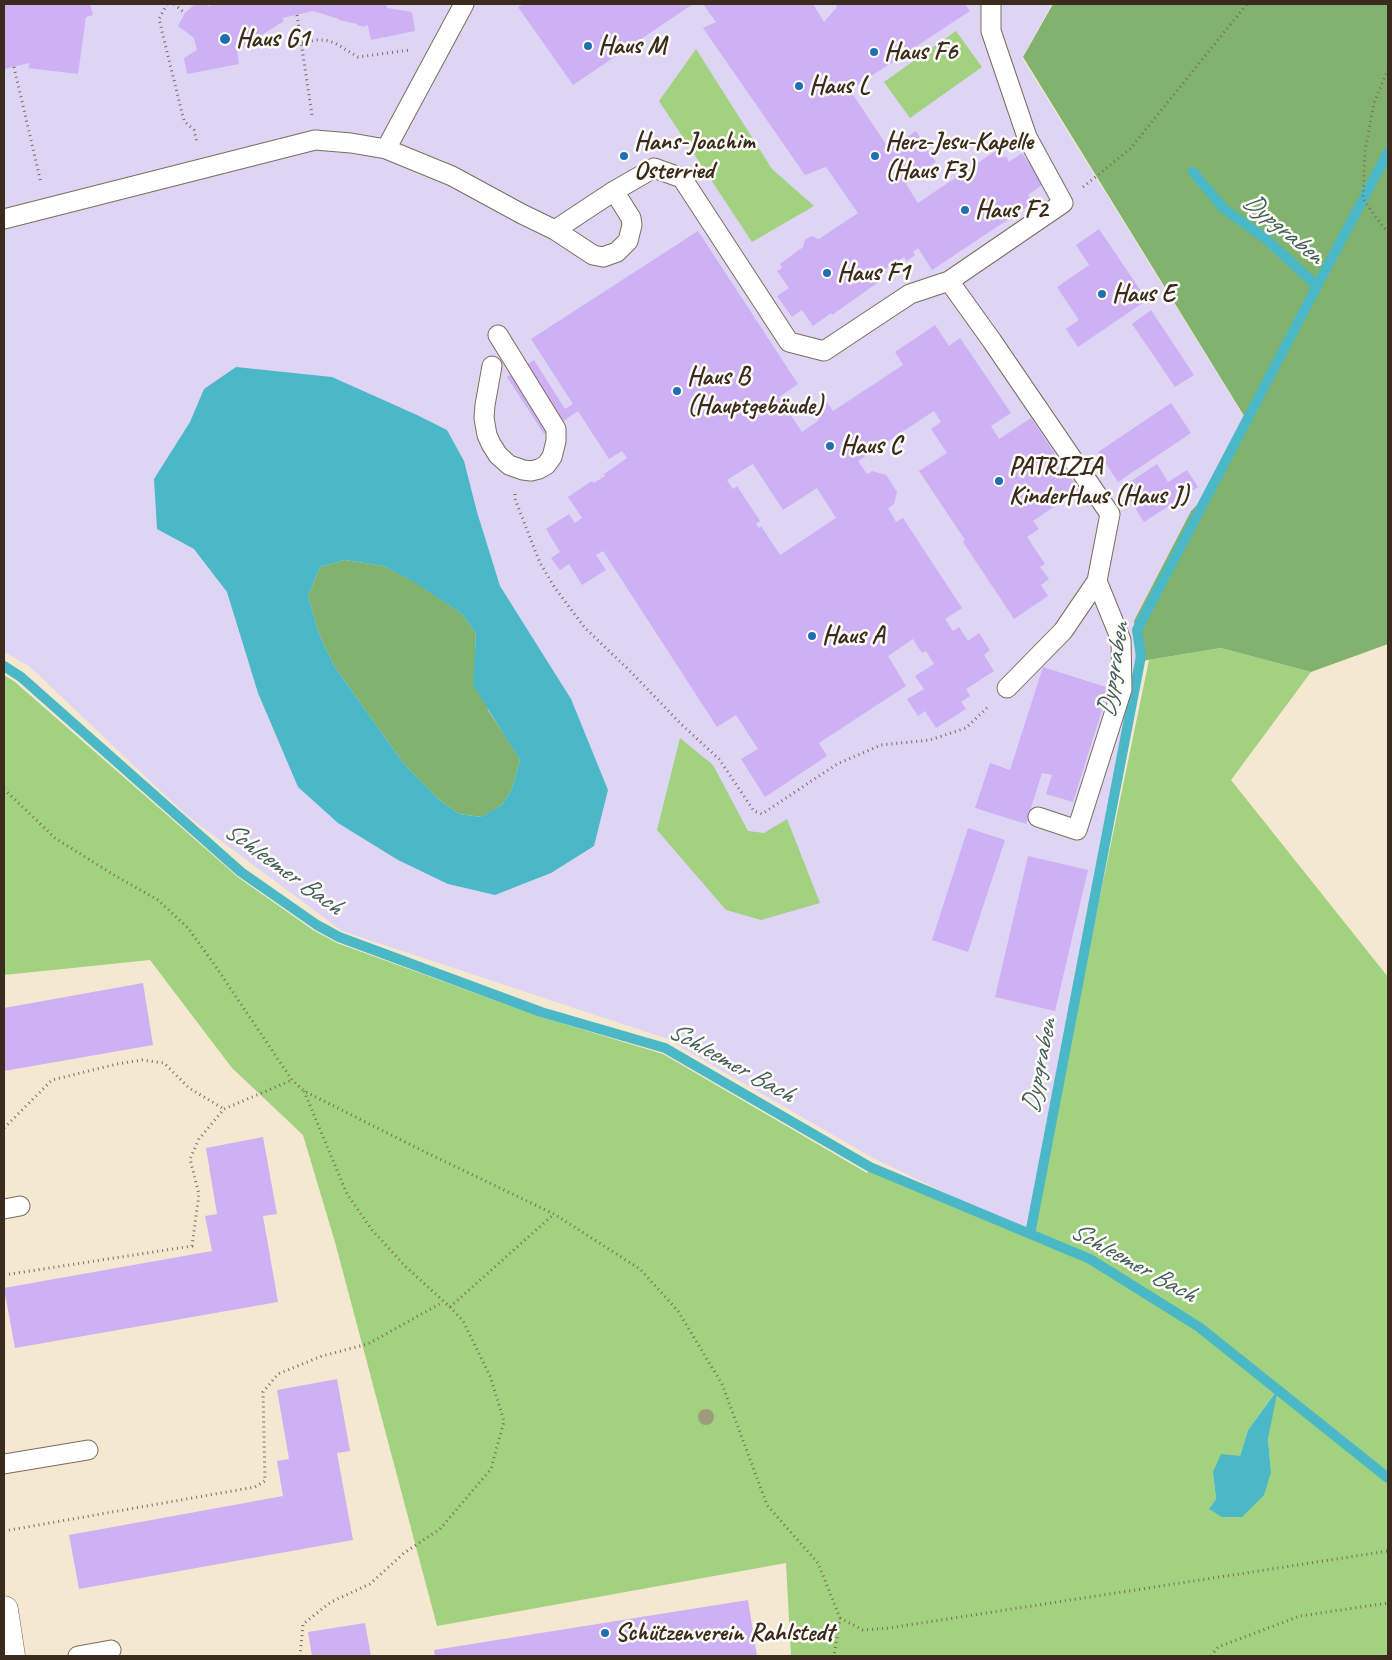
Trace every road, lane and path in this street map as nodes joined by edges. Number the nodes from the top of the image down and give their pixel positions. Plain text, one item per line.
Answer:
1 (167, 4) edge
2 (174, 4) edge
3 (464, 4) edge
4 (991, 4) edge
5 (1247, 4) edge
6 (185, 13) dead end
7 (298, 15) dead end
8 (302, 44) junction
9 (440, 48) junction
10 (14, 66) dead end
11 (1388, 69) edge
12 (315, 140) junction
13 (386, 148) junction
14 (204, 168) junction
15 (614, 191) junction
16 (1062, 203) junction
17 (47, 208) junction
18 (4, 219) edge
19 (555, 230) junction
20 (1388, 231) edge
21 (949, 282) junction
22 (498, 335) dead end
23 (492, 366) dead end
24 (516, 468) junction
25 (1097, 581) junction
26 (1007, 688) joint
27 (4, 789) edge
28 (1038, 817) dead end
29 (292, 1080) junction
30 (304, 1090) junction
31 (224, 1108) junction
32 (4, 1128) edge
33 (554, 1214) junction
34 (4, 1275) edge
35 (443, 1302) junction
36 (450, 1307) junction
37 (88, 1450) dead end
38 (4, 1464) edge
39 (4, 1531) edge
40 (1388, 1551) edge
41 (1388, 1603) edge
42 (4, 1610) edge
43 (840, 1618) junction
44 (110, 1650) dead end
45 (11, 1656) edge
46 (78, 1656) edge
47 (300, 1656) edge
48 (834, 1656) edge
49 (1211, 1656) edge

1 - 14 path
2 - 6 path
3 - 9 lane
4 - 16 lane
5 - 16 path
7 - 8 path
8 - 9 path
8 - 12 path
9 - 13 lane
10 - 17 path
11 - 20 path
12 - 13 lane
12 - 14 lane
13 - 19 lane
14 - 17 lane
15 - 19 lane
15 - 19 lane
15 - 21 lane
16 - 21 lane
17 - 18 lane
21 - 25 lane
22 - 24 lane
23 - 24 lane
24 - 26 path
25 - 26 lane
25 - 28 lane
27 - 29 path
29 - 30 path
29 - 31 path
30 - 33 path
30 - 35 path
31 - 32 path
31 - 34 path
33 - 36 path
33 - 43 path
35 - 36 path
35 - 39 path
36 - 47 path
37 - 38 lane
40 - 43 path
41 - 49 path
42 - 45 street
43 - 48 path
44 - 46 lane

